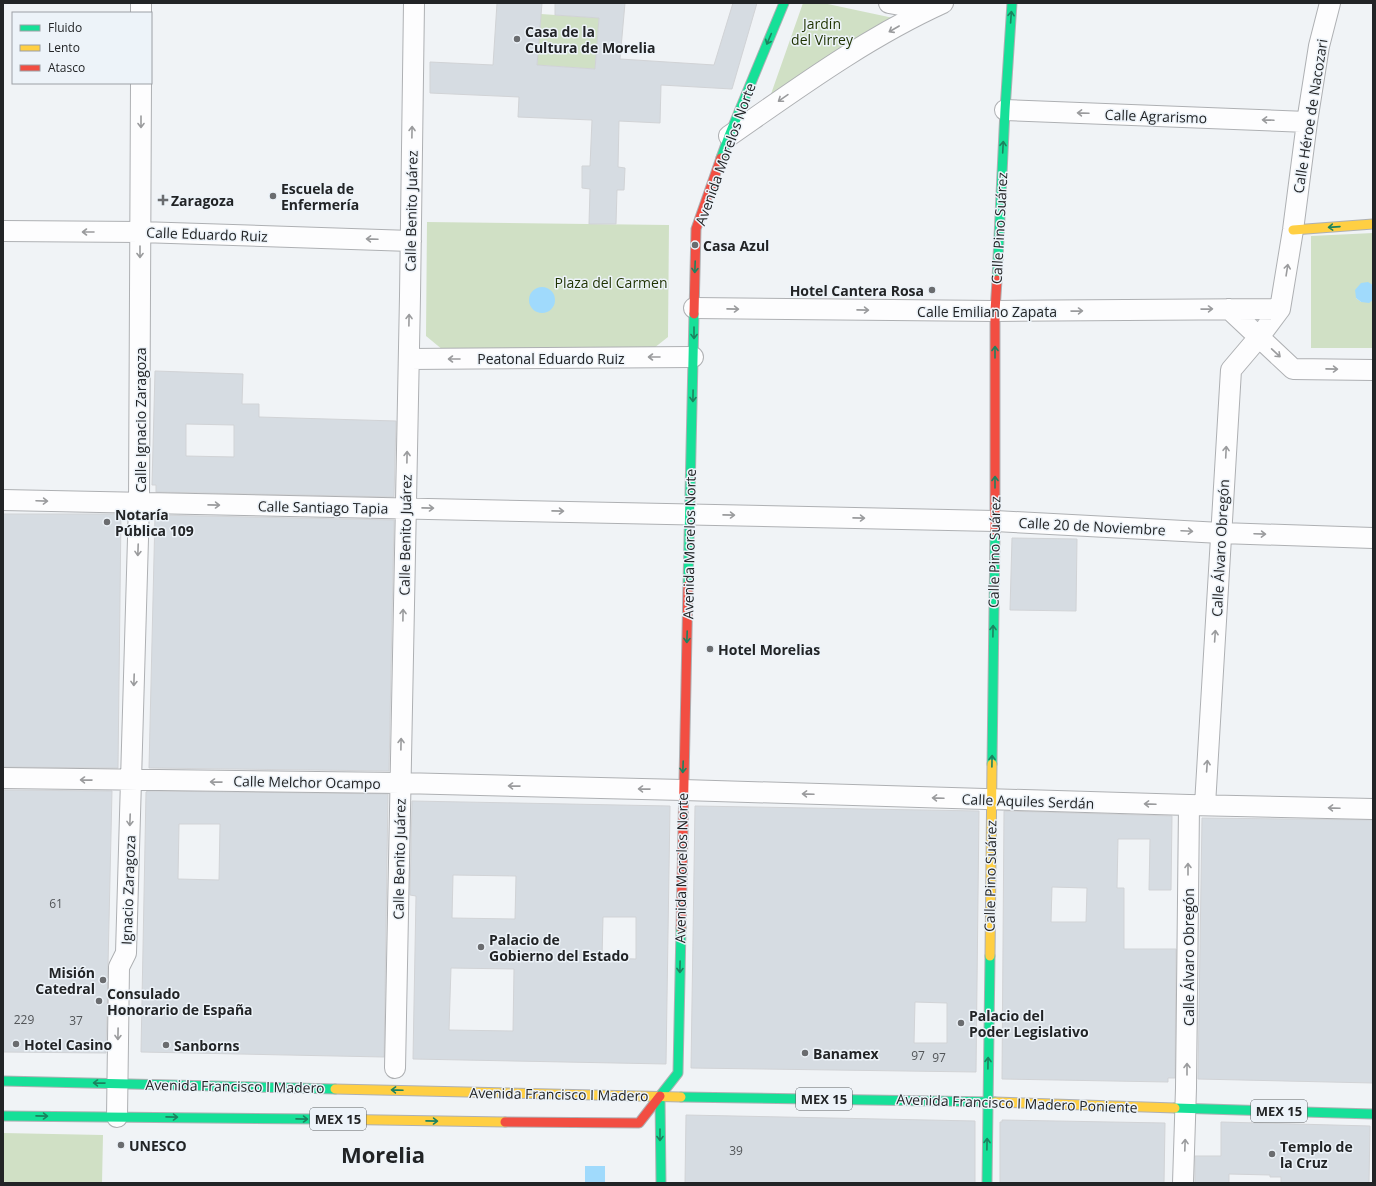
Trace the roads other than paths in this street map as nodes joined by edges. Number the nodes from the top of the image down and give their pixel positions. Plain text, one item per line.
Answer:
1 (414, 3) edge
2 (784, 3) edge
3 (889, 3) edge
4 (1012, 3) edge
5 (1330, 3) edge
6 (935, 6) edge
7 (141, 84) edge
8 (1005, 110) junction
9 (1307, 122) junction
10 (729, 136) junction
11 (1373, 224) edge
12 (1294, 230) junction
13 (3, 231) edge
14 (140, 232) junction
15 (411, 241) junction
16 (694, 308) junction
17 (1230, 309) junction
18 (1280, 309) junction
19 (995, 311) junction
20 (1259, 337) junction
21 (694, 357) junction
22 (409, 359) junction
23 (1373, 370) edge
24 (3, 500) edge
25 (139, 504) junction
26 (406, 508) junction
27 (690, 514) junction
28 (995, 521) junction
29 (1221, 533) junction
30 (1373, 538) edge
31 (3, 778) edge
32 (131, 781) junction
33 (400, 784) junction
34 (683, 790) junction
35 (991, 800) junction
36 (1197, 805) junction
37 (1373, 809) edge
38 (395, 1068) dead end
39 (3, 1081) edge
40 (118, 1084) junction
41 (660, 1096) junction
42 (988, 1102) junction
43 (1186, 1108) junction
44 (1373, 1114) edge
45 (3, 1116) edge
46 (117, 1117) junction
47 (661, 1183) edge
48 (987, 1183) edge
49 (1183, 1183) edge

15 -> 1 street, Calle Benito Juárez
2 -> 10 main road, Avenida Morelos Norte
3 - 6 street
8 -> 4 main road, Calle Pino Suárez
5 - 9 street, Calle Héroe de Nacozari
6 -> 10 street
7 -> 14 street, Calle Ignacio Zaragoza
9 -> 8 street, Calle Agrarismo
19 -> 8 main road, Calle Pino Suárez
9 - 12 street, Calle Héroe de Nacozari
10 -> 16 main road, Avenida Morelos Norte
11 -> 12 main road
18 -> 12 street, Calle Héroe de Nacozari
14 -> 13 street, Calle Eduardo Ruiz
15 -> 14 street, Calle Eduardo Ruiz
14 -> 25 street, Calle Ignacio Zaragoza
22 -> 15 street, Calle Benito Juárez
16 -> 19 street, Calle Emiliano Zapata
16 -> 21 main road, Avenida Morelos Norte
17 - 18 street, Calle Emiliano Zapata
19 -> 17 street, Calle Emiliano Zapata
17 - 20 street
18 - 20 street, Calle Álvaro Obregón
28 -> 19 main road, Calle Pino Suárez
20 -> 23 street
29 -> 20 street, Calle Álvaro Obregón
21 -> 22 street, Peatonal Eduardo Ruiz
21 -> 27 main road, Avenida Morelos Norte
26 -> 22 street, Calle Benito Juárez
24 -> 25 street, Calle Santiago Tapia
25 -> 26 street, Calle Santiago Tapia
25 -> 32 street, Calle Ignacio Zaragoza
26 -> 27 street, Calle Santiago Tapia
33 -> 26 street, Calle Benito Juárez
27 -> 28 street, Calle 20 de Noviembre
27 -> 34 main road, Avenida Morelos Norte
28 -> 29 street, Calle 20 de Noviembre
35 -> 28 main road, Calle Pino Suárez
29 -> 30 street, Calle 20 de Noviembre
36 -> 29 street, Calle Álvaro Obregón
32 -> 31 street, Calle Melchor Ocampo
33 -> 32 street, Calle Melchor Ocampo
32 -> 40 street, Ignacio Zaragoza
34 -> 33 street, Calle Melchor Ocampo
33 - 38 street, Calle Benito Juárez
35 -> 34 street, Calle Aquiles Serdán
34 -> 41 main road, Avenida Morelos Norte
36 -> 35 street, Calle Aquiles Serdán
42 -> 35 main road, Calle Pino Suárez
37 -> 36 street, Calle Aquiles Serdán
43 -> 36 street, Calle Álvaro Obregón
40 -> 39 main road, Avenida Francisco I Madero / MEX 15
41 -> 40 main road, Avenida Francisco I Madero / MEX 15
40 - 46 street, Ignacio Zaragoza
41 - 42 main road, Avenida Francisco I Madero Poniente / MEX 15
46 -> 41 main road, Avenida Francisco I Madero / MEX 15
41 -> 47 main road
42 - 43 main road, Avenida Francisco I Madero Poniente / MEX 15
48 -> 42 main road, Calle Pino Suárez
43 - 44 main road, Avenida Francisco I Madero Poniente / MEX 15
49 -> 43 street, Calle Álvaro Obregón
45 -> 46 main road, Avenida Francisco I Madero / MEX 15

